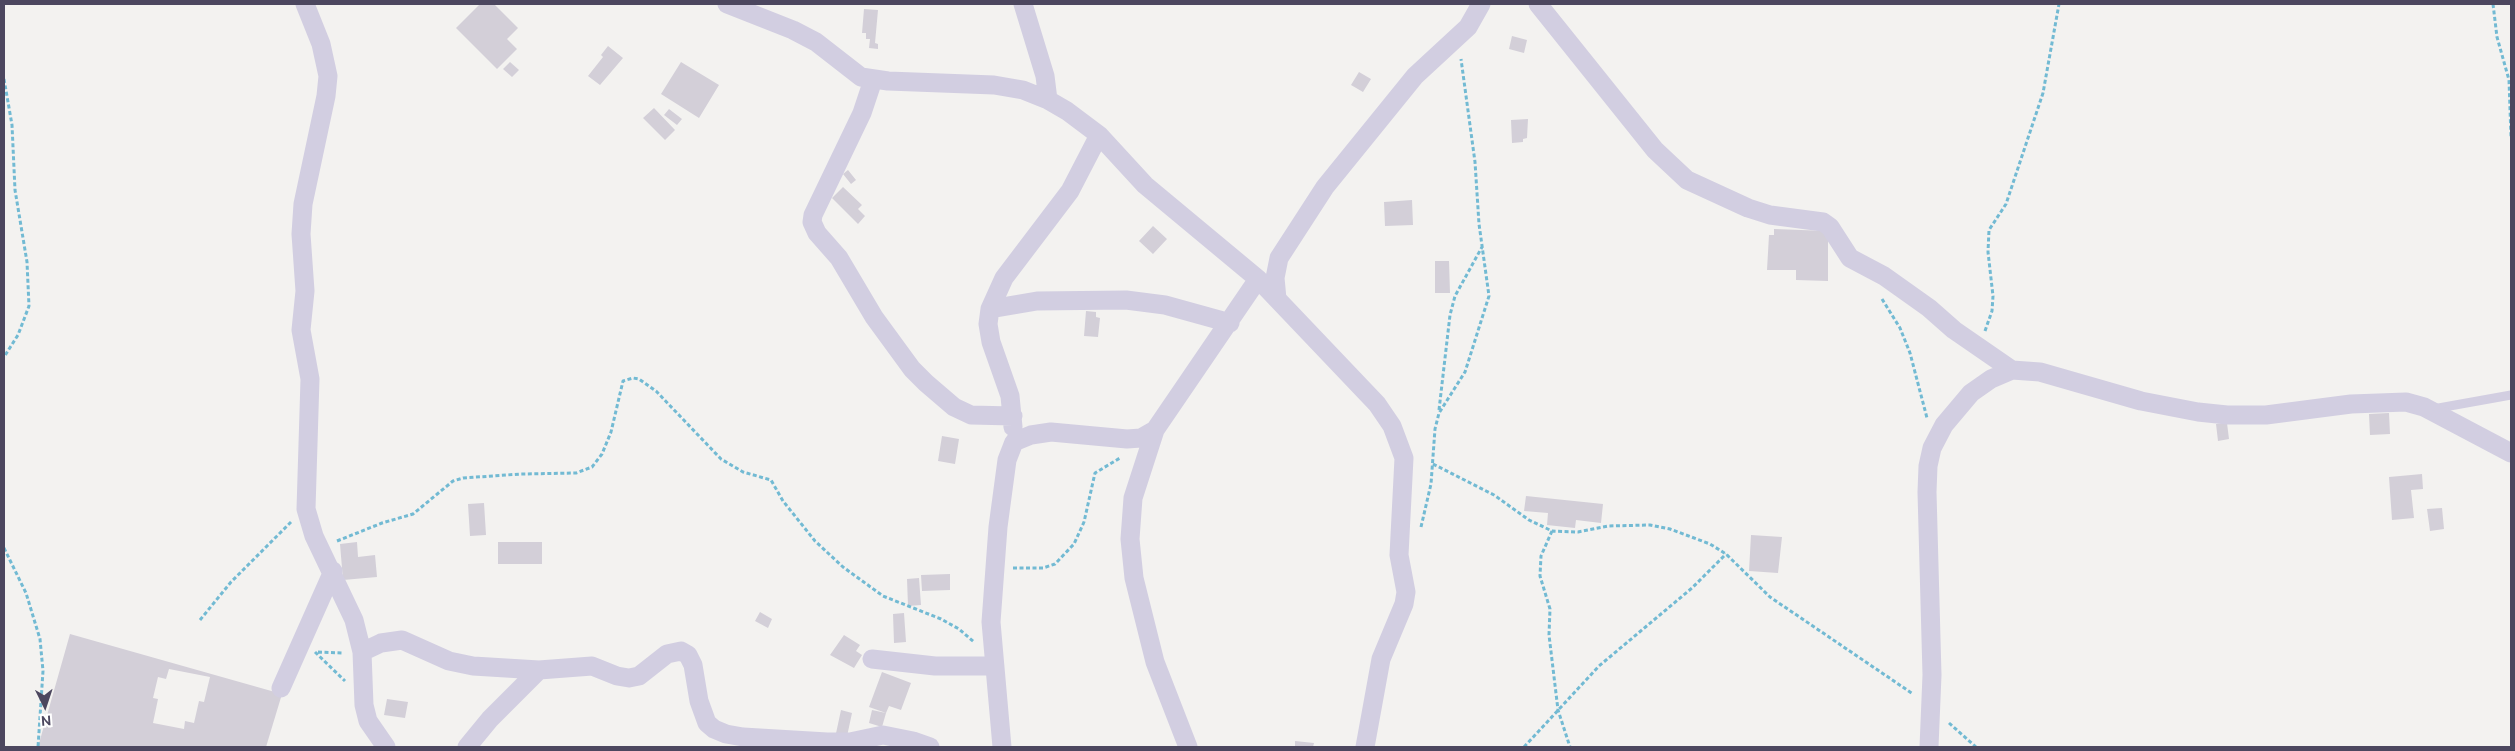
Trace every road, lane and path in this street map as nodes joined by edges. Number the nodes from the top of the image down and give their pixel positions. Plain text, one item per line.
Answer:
1 (305, 4) edge
2 (727, 4) edge
3 (1023, 4) edge
4 (1481, 4) edge
5 (1538, 4) edge
6 (2059, 4) edge
7 (2493, 4) edge
8 (1458, 36) junction
9 (4, 79) edge
10 (873, 80) junction
11 (1048, 100) junction
12 (1099, 135) junction
13 (2511, 136) edge
14 (1482, 247) junction
15 (1258, 280) junction
16 (1878, 293) dead end
17 (1277, 299) junction
18 (990, 309) junction
19 (1230, 323) junction
20 (1976, 346) junction
21 (4, 357) edge
22 (2012, 370) junction
23 (2511, 395) edge
24 (2429, 410) junction
25 (1438, 413) junction
26 (1013, 416) junction
27 (1148, 434) junction
28 (1014, 442) junction
29 (1932, 448) junction
30 (2511, 453) edge
31 (1433, 464) junction
32 (306, 509) junction
33 (1420, 530) dead end
34 (1552, 531) junction
35 (4, 548) edge
36 (320, 549) junction
37 (1726, 554) junction
38 (994, 566) junction
39 (332, 571) junction
40 (200, 620) dead end
41 (307, 651) junction
42 (362, 652) junction
43 (872, 659) dead end
44 (992, 666) junction
45 (540, 670) junction
46 (281, 688) dead end
47 (364, 705) junction
48 (1931, 706) junction
49 (1558, 710) junction
50 (38, 747) edge
51 (386, 747) edge
52 (467, 747) edge
53 (930, 747) edge
54 (1002, 747) edge
55 (1188, 747) edge
56 (1365, 747) edge
57 (1524, 747) edge
58 (1570, 747) edge
59 (1929, 747) edge
60 (1976, 747) edge

1 - 32 street
2 - 10 street
3 - 11 street
4 - 8 street
5 - 20 street
6 - 20 path
7 - 13 path
8 - 14 path
8 - 17 street
9 - 21 path
10 - 11 street
10 - 26 street
11 - 12 street
12 - 15 street
12 - 18 street
14 - 25 path
14 - 25 path
15 - 17 street
15 - 19 street
16 - 29 path
17 - 56 street
18 - 19 street
18 - 26 street
19 - 27 street
20 - 22 street
22 - 24 street
22 - 29 street
23 - 24 lane
24 - 30 street
25 - 31 path
26 - 28 street
27 - 28 street
27 - 38 path
27 - 55 street
28 - 38 street
29 - 48 street
31 - 33 path
31 - 34 path
32 - 36 street
32 - 40 path
34 - 37 path
34 - 49 path
35 - 50 path
36 - 39 street
36 - 44 path
37 - 48 path
37 - 49 path
38 - 44 street
39 - 41 street
39 - 42 street
41 - 42 path
41 - 46 street
41 - 47 path
42 - 45 street
42 - 47 street
43 - 44 street
44 - 54 street
45 - 52 street
45 - 53 street
47 - 51 street
48 - 59 street
48 - 60 path
49 - 57 path
49 - 58 path

